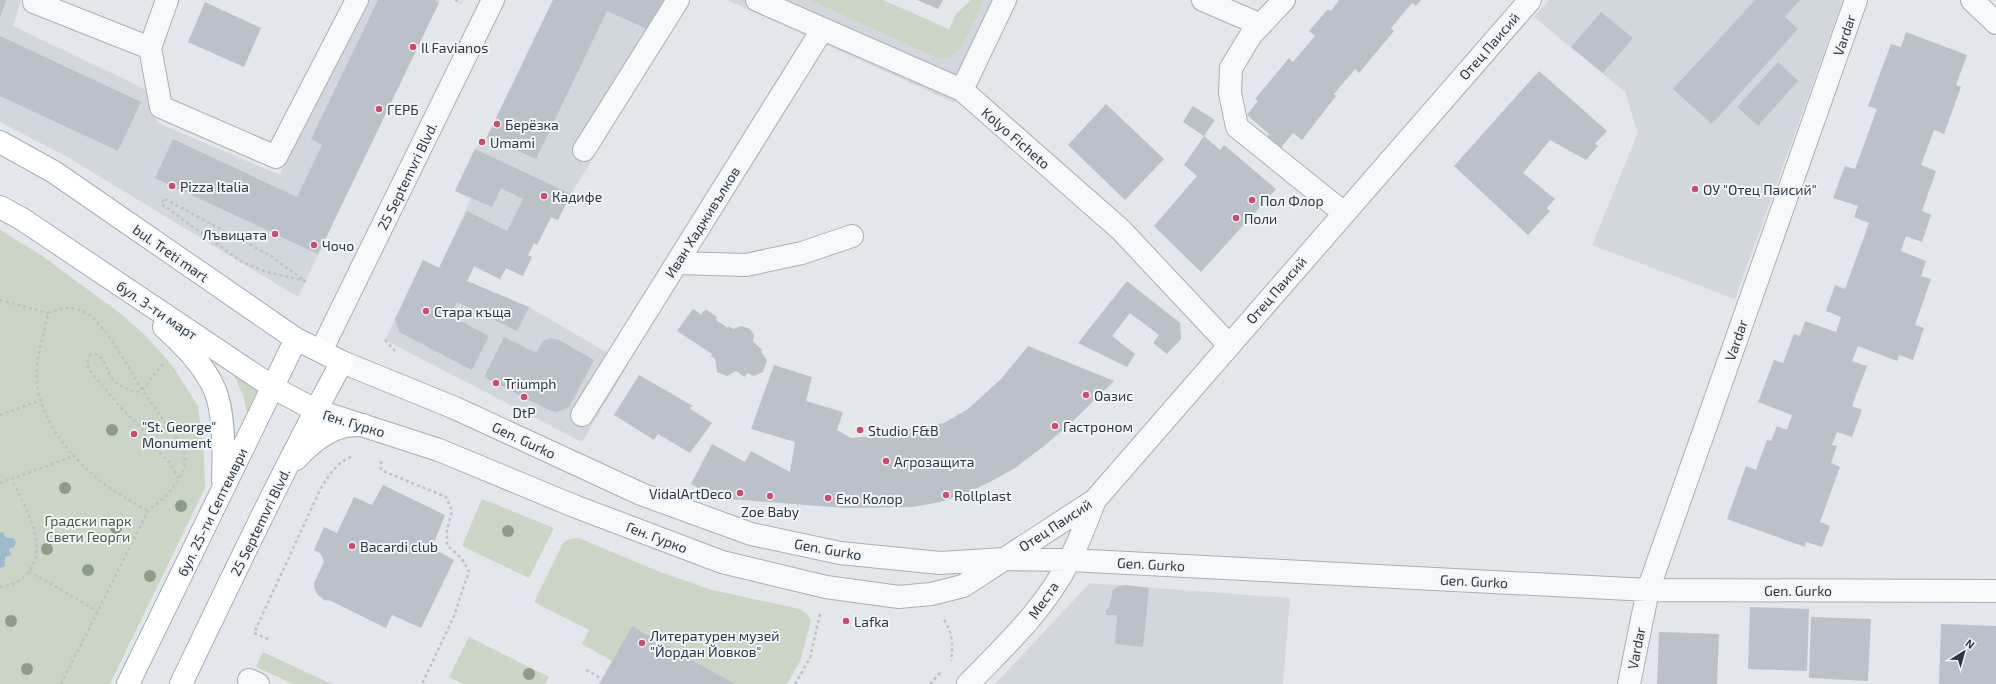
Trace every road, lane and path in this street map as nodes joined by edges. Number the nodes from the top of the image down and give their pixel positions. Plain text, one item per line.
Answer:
1 (34, 0) edge
2 (167, 0) edge
3 (357, 0) edge
4 (493, 0) edge
5 (678, 0) edge
6 (757, 0) edge
7 (1005, 0) edge
8 (1203, 0) edge
9 (1284, 0) edge
10 (1530, 0) edge
11 (1856, 0) edge
12 (1972, 0) edge
13 (1996, 23) edge
14 (1261, 25) junction
15 (822, 30) junction
16 (150, 48) junction
17 (962, 90) junction
18 (0, 142) edge
19 (584, 150) dead end
20 (0, 207) edge
21 (1344, 213) junction
22 (852, 236) dead end
23 (677, 263) junction
24 (268, 272) joint
25 (104, 274) junction
26 (0, 300) edge
27 (48, 313) junction
28 (296, 339) junction
29 (386, 340) dead end
30 (1228, 344) junction
31 (321, 351) junction
32 (401, 357) dead end
33 (165, 361) dead end
34 (342, 362) junction
35 (274, 388) junction
36 (142, 390) junction
37 (41, 400) junction
38 (315, 410) junction
39 (0, 415) edge
40 (582, 415) dead end
41 (363, 425) junction
42 (74, 456) junction
43 (382, 459) dead end
44 (342, 461) dead end
45 (282, 477) junction
46 (12, 479) junction
47 (178, 479) junction
48 (0, 483) edge
49 (222, 488) junction
50 (1095, 500) junction
51 (148, 511) junction
52 (1004, 559) junction
53 (1070, 560) junction
54 (29, 571) junction
55 (826, 587) junction
56 (0, 588) edge
57 (1648, 590) junction
58 (1996, 591) edge
59 (924, 594) junction
60 (97, 612) junction
61 (268, 639) dead end
62 (947, 666) dead end
63 (586, 670) dead end
64 (943, 670) dead end
65 (602, 679) dead end
66 (61, 684) edge
67 (128, 684) edge
68 (181, 684) edge
69 (422, 684) edge
70 (795, 684) edge
71 (930, 684) edge
72 (968, 684) edge
73 (1629, 684) edge

1 - 16 street
2 - 16 street
3 - 16 street
4 - 31 street, 25 Septemvri Blvd.
5 - 19 street
6 - 15 street, Kolyo Ficheto
7 - 17 street
8 - 14 street
9 - 14 street
10 - 21 street, Отец Паисий
11 - 57 street, Vardar
12 - 13 street
14 - 21 street
15 - 17 street, Kolyo Ficheto
15 - 23 street, Иван Хадживълков
17 - 30 street, Kolyo Ficheto
18 - 28 main road, bul. Treti mart
20 - 25 main road, бул. 3-ти март
21 - 30 street, Отец Паисий
22 - 23 street
23 - 40 street, Иван Хадживълков
24 - 24 path
25 - 35 main road, бул. 3-ти март
25 - 49 main road
26 - 27 path
27 - 36 path
27 - 37 path
28 - 31 main road, bul. Treti mart
28 - 35 main road, бул. 25-ти Септември
29 - 32 path
30 - 50 street, Отец Паисий
31 - 34 main road, bul. Treti mart
33 - 36 path
34 - 38 main road, 25 Septemvri Blvd.
34 - 52 street, Gen. Gurko
35 - 38 main road, бул. 3-ти март
35 - 49 main road, бул. 25-ти Септември
36 - 47 path
36 - 47 path
37 - 39 path
37 - 42 path
38 - 41 street, Ген. Гурко
38 - 45 main road, 25 Septemvri Blvd.
41 - 45 main road
41 - 55 street, Ген. Гурко
42 - 46 path
42 - 51 path
43 - 69 path
44 - 61 path
45 - 68 main road, 25 Septemvri Blvd.
46 - 48 path
46 - 54 path
47 - 51 path
49 - 67 main road, бул. 25-ти Септември
50 - 52 street, Отец Паисий
50 - 53 street, Места
51 - 60 path
52 - 53 street, Gen. Gurko
52 - 59 street, Ген. Гурко
53 - 57 street, Gen. Gurko
53 - 72 street, Места
54 - 56 path
54 - 60 path
55 - 59 street, Ген. Гурко
55 - 70 path
57 - 58 street, Gen. Gurko
57 - 73 street, Vardar
59 - 62 path
60 - 66 path
63 - 65 path
64 - 71 path

